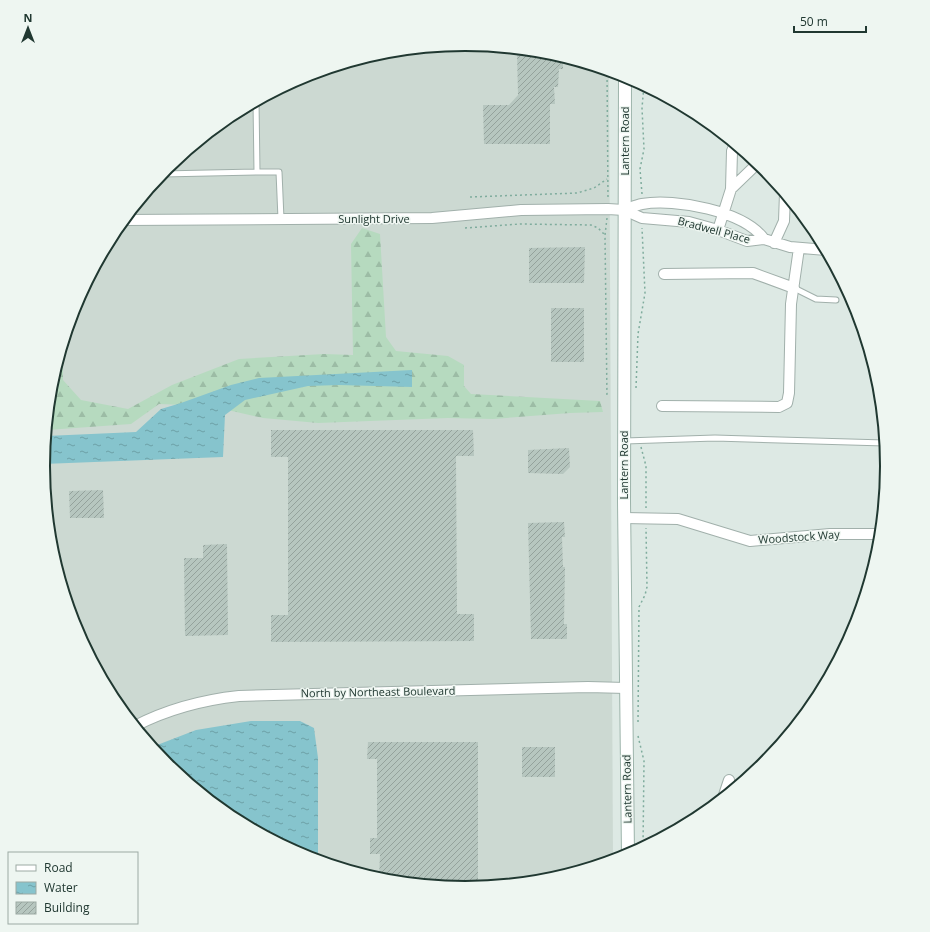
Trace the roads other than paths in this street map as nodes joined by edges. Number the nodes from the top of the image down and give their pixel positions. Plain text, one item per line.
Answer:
1 (625, 83) edge
2 (256, 108) edge
3 (733, 149) edge
4 (753, 168) edge
5 (257, 172) junction
6 (171, 174) edge
7 (731, 189) junction
8 (785, 202) edge
9 (624, 210) junction
10 (723, 214) junction
11 (281, 219) junction
12 (131, 220) edge
13 (718, 230) junction
14 (764, 239) junction
15 (774, 242) junction
16 (799, 248) junction
17 (819, 249) edge
18 (664, 274) dead end
19 (794, 288) junction
20 (836, 300) dead end
21 (662, 406) dead end
22 (624, 441) junction
23 (879, 443) edge
24 (624, 518) junction
25 (874, 534) edge
26 (626, 688) junction
27 (140, 724) edge
28 (729, 780) dead end
29 (726, 788) edge
30 (628, 847) edge

1 - 9 street, Lantern Road
2 - 5 lane
3 - 7 street
4 - 7 street
5 - 6 lane
5 - 11 lane
7 - 10 street
8 - 15 street
9 - 10 street, Bradwell Place
9 - 11 street, Sunlight Drive
9 - 13 street, Bradwell Place
9 - 22 street, Lantern Road
10 - 13 street
10 - 14 street, Bradwell Place
11 - 12 street, Sunlight Drive
13 - 14 street, Bradwell Place
14 - 15 street, Bradwell Place
15 - 16 street, Bradwell Place
16 - 17 street, Bradwell Place
16 - 19 street
18 - 19 street
19 - 20 lane
19 - 21 street
22 - 23 lane
22 - 24 street, Lantern Road
24 - 25 street, Woodstock Way
24 - 26 street, Lantern Road
26 - 27 street, North by Northeast Boulevard
26 - 30 street, Lantern Road
28 - 29 street

